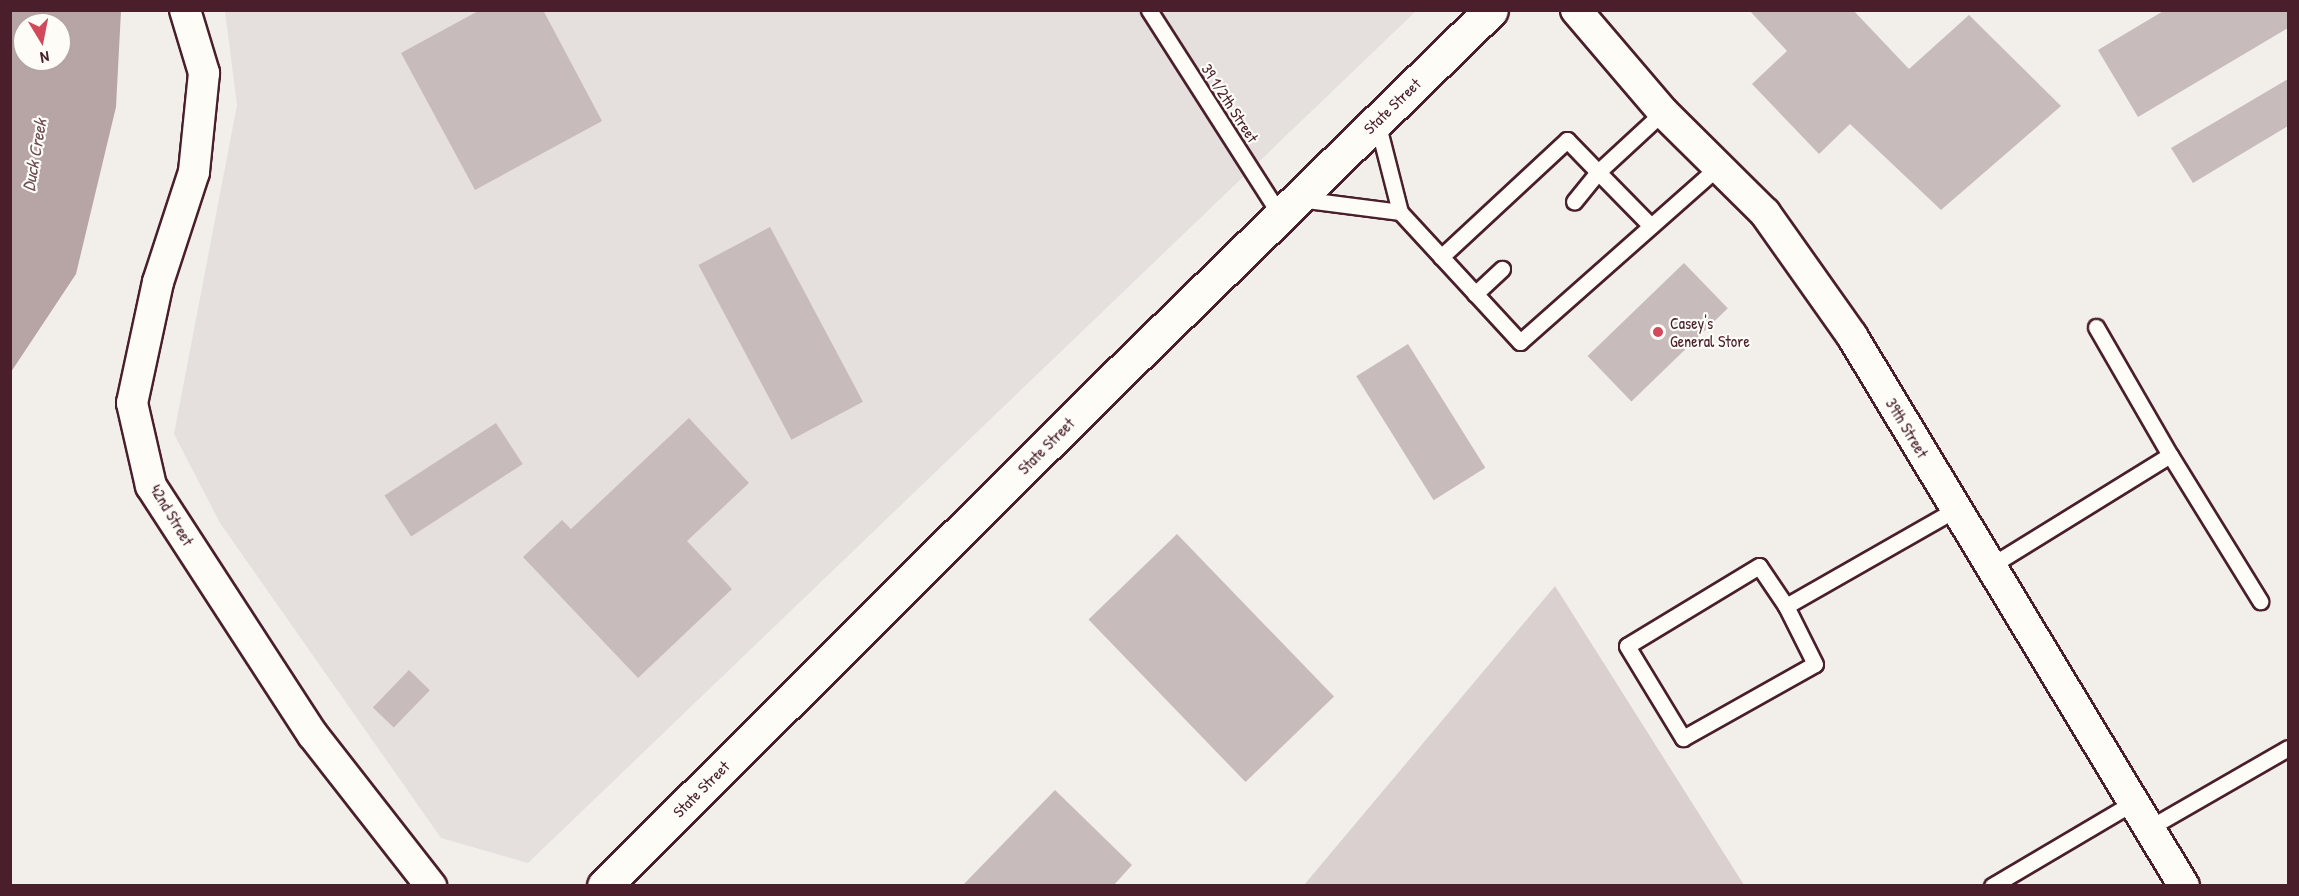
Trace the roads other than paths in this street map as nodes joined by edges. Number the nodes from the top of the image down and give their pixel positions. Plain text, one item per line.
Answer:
1 (185, 10) edge
2 (1149, 10) edge
3 (1491, 10) edge
4 (1576, 10) edge
5 (1663, 112) junction
6 (1377, 121) junction
7 (1718, 167) junction
8 (1598, 172) junction
9 (1574, 202) dead end
10 (1288, 207) junction
11 (1400, 212) junction
12 (1651, 226) junction
13 (1441, 257) junction
14 (1502, 269) dead end
15 (1475, 294) junction
16 (2096, 327) dead end
17 (2170, 455) junction
18 (1956, 509) junction
19 (1992, 565) junction
20 (2260, 601) dead end
21 (1786, 606) junction
22 (2289, 748) edge
23 (2134, 802) junction
24 (2149, 828) junction
25 (431, 885) edge
26 (604, 885) edge
27 (1992, 885) edge
28 (2184, 885) edge

1 - 25 street, 42nd Street
2 - 10 lane, 39 1/2th Street
3 - 6 main road, State Street
4 - 5 street, 39th Street
5 - 7 street, 39th Street
5 - 8 lane
6 - 10 main road, State Street
6 - 11 lane
7 - 12 lane
7 - 18 street, 39th Street
8 - 9 lane
8 - 12 lane
8 - 13 lane
10 - 11 lane
10 - 26 main road, State Street
11 - 13 lane
12 - 15 lane
13 - 15 lane
14 - 15 lane
16 - 17 lane
17 - 19 lane
17 - 20 lane
18 - 19 street, 39th Street
18 - 21 lane
19 - 23 street, 39th Street
21 - 21 lane
22 - 24 lane
23 - 24 street, 39th Street
23 - 27 lane
24 - 28 street, 39th Street

